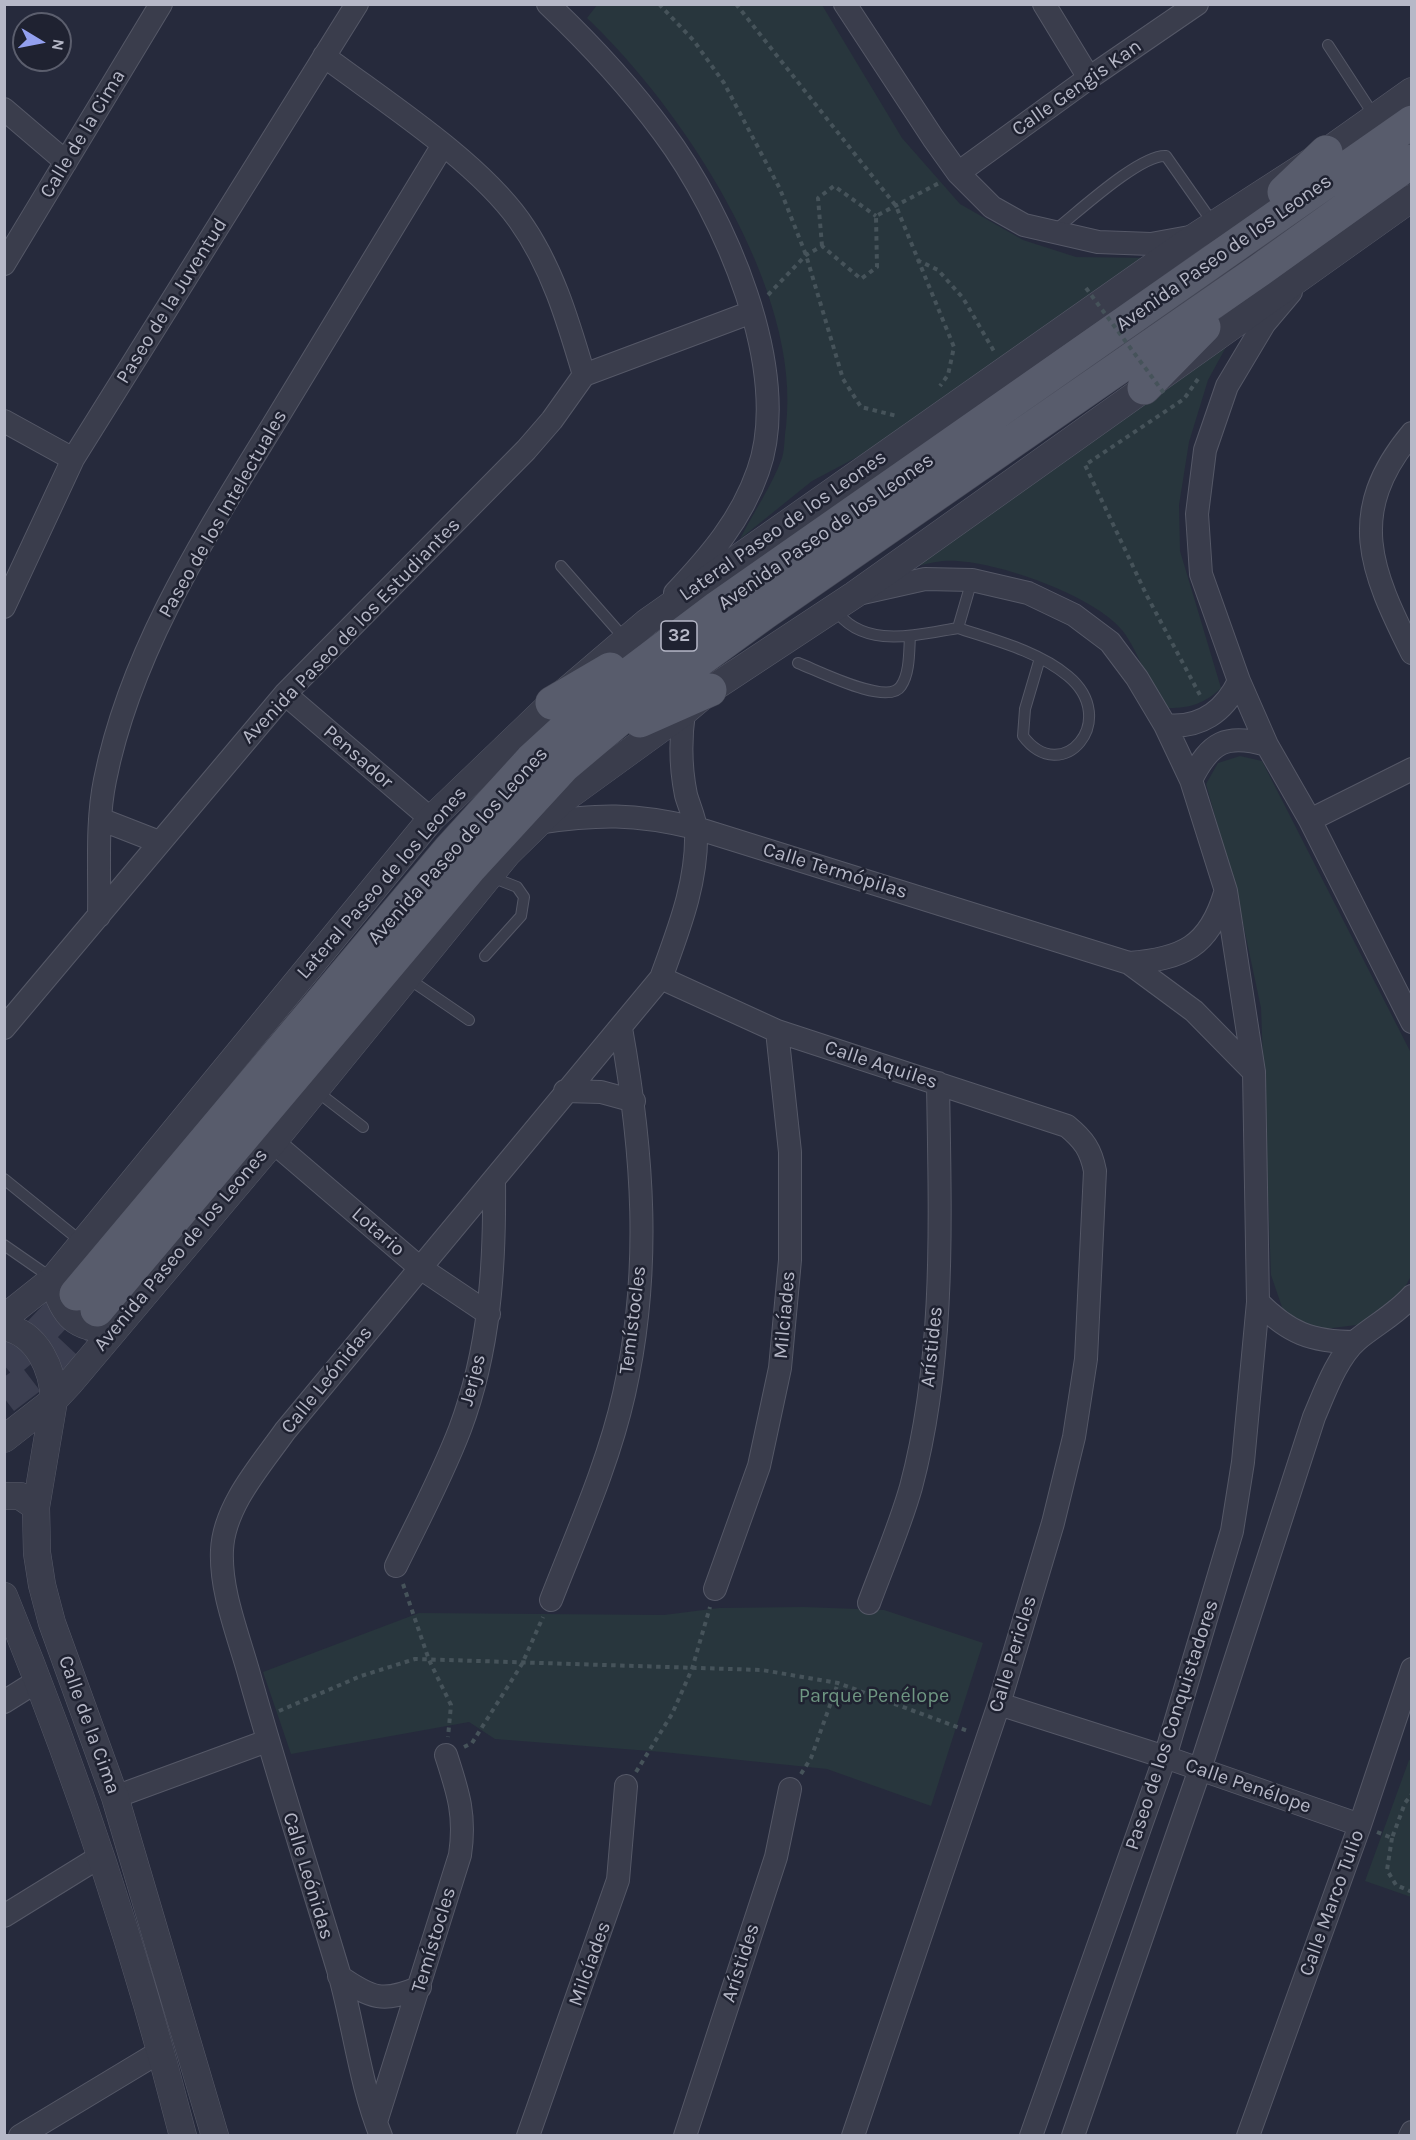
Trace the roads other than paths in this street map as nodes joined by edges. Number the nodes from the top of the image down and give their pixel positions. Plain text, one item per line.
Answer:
1 (161, 4) edge
2 (357, 4) edge
3 (548, 4) edge
4 (845, 4) edge
5 (1044, 4) edge
6 (1197, 4) edge
7 (1328, 45) dead end
8 (324, 56) junction
9 (1089, 78) junction
10 (1412, 91) edge
11 (4, 109) edge
12 (1375, 117) junction
13 (1412, 122) edge
14 (442, 146) junction
15 (1326, 152) joint
16 (1412, 161) edge
17 (66, 162) junction
18 (958, 173) junction
19 (1412, 198) edge
20 (1053, 232) junction
21 (1206, 241) junction
22 (4, 264) edge
23 (1260, 270) junction
24 (1309, 270) junction
25 (752, 312) junction
26 (584, 375) junction
27 (1155, 392) junction
28 (4, 421) edge
29 (1412, 433) edge
30 (73, 459) junction
31 (561, 566) dead end
32 (972, 580) junction
33 (844, 601) junction
34 (4, 607) edge
35 (718, 607) junction
36 (647, 622) junction
37 (958, 628) junction
38 (910, 636) junction
39 (625, 639) junction
40 (1412, 653) edge
41 (1040, 658) junction
42 (798, 663) dead end
43 (1239, 681) junction
44 (710, 690) junction
45 (285, 694) junction
46 (552, 703) junction
47 (684, 712) junction
48 (1165, 725) junction
49 (592, 742) junction
50 (1267, 745) junction
51 (1412, 769) edge
52 (1191, 780) junction
53 (100, 819) junction
54 (431, 819) junction
55 (1310, 820) junction
56 (536, 823) junction
57 (696, 828) junction
58 (159, 842) junction
59 (488, 876) junction
60 (1226, 891) junction
61 (99, 916) junction
62 (485, 956) dead end
63 (1129, 963) junction
64 (406, 977) junction
65 (661, 978) junction
66 (469, 1020) dead end
67 (1412, 1022) edge
68 (6, 1023) edge
69 (621, 1028) junction
70 (777, 1031) junction
71 (1254, 1072) junction
72 (938, 1083) junction
73 (315, 1090) junction
74 (565, 1091) junction
75 (634, 1101) junction
76 (363, 1127) dead end
77 (273, 1142) junction
78 (1092, 1156) joint
79 (4, 1179) edge
80 (494, 1181) junction
81 (83, 1243) junction
82 (4, 1245) edge
83 (419, 1267) junction
84 (1258, 1302) junction
85 (1408, 1302) edge
86 (85, 1303) junction
87 (489, 1314) junction
88 (4, 1318) edge
89 (4, 1327) edge
90 (1355, 1341) junction
91 (47, 1405) junction
92 (4, 1419) edge
93 (4, 1439) edge
94 (4, 1496) edge
95 (36, 1507) junction
96 (396, 1566) road end
97 (715, 1589) road end
98 (4, 1596) edge
99 (551, 1600) road end
100 (869, 1603) dead end
101 (1412, 1669) edge
102 (39, 1680) junction
103 (4, 1702) edge
104 (999, 1704) junction
105 (264, 1730) junction
106 (446, 1755) road end
107 (1165, 1757) junction
108 (1200, 1769) junction
109 (626, 1786) road end
110 (790, 1789) road end
111 (115, 1797) junction
112 (1360, 1825) junction
113 (100, 1856) junction
114 (4, 1916) edge
115 (339, 1976) junction
116 (420, 1987) junction
117 (162, 2051) junction
118 (378, 2129) edge
119 (20, 2136) edge
120 (183, 2136) edge
121 (215, 2136) edge
122 (528, 2136) edge
123 (685, 2136) edge
124 (853, 2136) edge
125 (1031, 2136) edge
126 (1073, 2136) edge
127 (1248, 2136) edge

1 - 17 street, Calle de la Cima
2 - 8 street, Paseo de la Juventud
3 - 25 street
4 - 18 street
5 - 9 street
6 - 9 street, Calle Gengis Kan
7 - 12 lane
8 - 14 street
8 - 30 street, Paseo de la Juventud
9 - 18 street, Calle Gengis Kan
10 - 12 street
11 - 17 street
12 - 15 street
13 - 21 main road, Avenida Paseo de los Leones / 32
14 - 26 street
14 - 53 street, Paseo de los Intelectuales
15 - 21 main road
16 - 23 main road, Avenida Paseo de los Leones / 32
17 - 22 street, Calle de la Cima
18 - 20 street
19 - 24 street, Avenida Paseo de los Leones
20 - 21 street
20 - 21 lane
21 - 35 main road, Avenida Paseo de los Leones / 32
21 - 36 street, Lateral Paseo de los Leones
23 - 27 main road
23 - 49 main road, Avenida Paseo de los Leones / 32
24 - 27 street, Avenida Paseo de los Leones
24 - 43 street
25 - 26 street
25 - 36 street
26 - 45 street, Avenida Paseo de los Estudiantes
27 - 33 street, Avenida Paseo de los Leones
28 - 30 street
29 - 40 street
30 - 34 street, Paseo de la Juventud
31 - 39 lane
32 - 33 street, Paseo de los Conquistadores
32 - 37 lane
32 - 48 street, Paseo de los Conquistadores
33 - 38 lane
33 - 44 street, Avenida Paseo de los Leones
35 - 46 main road
35 - 86 main road, Avenida Paseo de los Leones / 32
36 - 39 street, Lateral Paseo de los Leones
37 - 38 lane
37 - 41 lane
38 - 42 lane
39 - 46 street, Lateral Paseo de los Leones
41 - 41 lane
43 - 48 street
43 - 50 street
44 - 47 street, Avenida Paseo de los Leones
44 - 49 main road
45 - 54 street, Pensador
45 - 58 street, Avenida Paseo de los Estudiantes
46 - 54 street, Lateral Paseo de los Leones
47 - 56 street, Avenida Paseo de los Leones
47 - 57 street, Calle Leónidas
48 - 52 street, Paseo de los Conquistadores
49 - 86 main road, Avenida Paseo de los Leones / 32
50 - 52 street
50 - 55 street
51 - 55 street
52 - 60 street, Paseo de los Conquistadores
53 - 58 street
53 - 61 street, Paseo de los Intelectuales
54 - 81 street, Lateral Paseo de los Leones
55 - 67 street
56 - 57 street, Calle Termópilas
56 - 59 street, Avenida Paseo de los Leones
57 - 63 street, Calle Termópilas
57 - 65 street, Calle Leónidas
58 - 61 street, Avenida Paseo de los Estudiantes
59 - 62 lane
59 - 64 street, Avenida Paseo de los Leones
60 - 63 street, Calle Termópilas
60 - 71 street, Paseo de los Conquistadores
61 - 68 street, Avenida Paseo de los Estudiantes
63 - 71 street, Calle Termópilas
64 - 66 lane
64 - 73 street, Avenida Paseo de los Leones
65 - 69 street, Calle Leónidas
65 - 70 street, Calle Aquiles
69 - 74 street, Calle Leónidas
69 - 75 street, Temístocles
70 - 72 street, Calle Aquiles
70 - 97 street, Milcíades
71 - 84 street, Paseo de los Conquistadores
72 - 78 street, Calle Aquiles
72 - 100 street, Arístides
73 - 76 lane
73 - 77 street, Avenida Paseo de los Leones
74 - 75 street
74 - 80 street, Calle Leónidas
75 - 99 street, Temístocles
77 - 83 street, Lotario
77 - 86 street, Avenida Paseo de los Leones
78 - 104 street, Calle Pericles
79 - 81 lane
80 - 83 street, Calle Leónidas
80 - 87 street, Jerjes
81 - 86 street, Lateral Paseo de los Leones
82 - 86 lane
83 - 87 street, Lotario
83 - 105 street, Calle Leónidas
84 - 90 street
84 - 107 street, Paseo de los Conquistadores
85 - 90 street, Paseo de los Conquistadores
86 - 88 street, Lateral Paseo de los Leones
86 - 91 street, Avenida Paseo de los Leones
87 - 96 street, Jerjes
89 - 91 street, Calle de la Cima
90 - 108 street, Paseo de los Conquistadores
91 - 92 street
91 - 93 street, Avenida Paseo de los Leones
91 - 95 street, Calle de la Cima
94 - 95 street
95 - 111 street, Calle de la Cima
98 - 102 street, Calle de la Cima
101 - 112 street, Calle Marco Tulio
102 - 103 street
102 - 113 street, Calle de la Cima
104 - 107 street, Calle Penélope
104 - 124 street, Calle Pericles
105 - 111 street
105 - 115 street, Calle Leónidas
106 - 116 street, Temístocles
107 - 108 street, Calle Penélope
107 - 125 street, Paseo de los Conquistadores
108 - 112 street, Calle Penélope
108 - 126 street, Paseo de los Conquistadores
109 - 122 street, Milcíades
110 - 123 street, Arístides
111 - 121 street, Calle de la Cima
112 - 127 street, Calle Marco Tulio
113 - 114 street
113 - 117 street, Calle de la Cima
115 - 116 street
115 - 118 street, Calle Leónidas
116 - 118 street, Temístocles
117 - 119 street
117 - 120 street, Calle de la Cima

